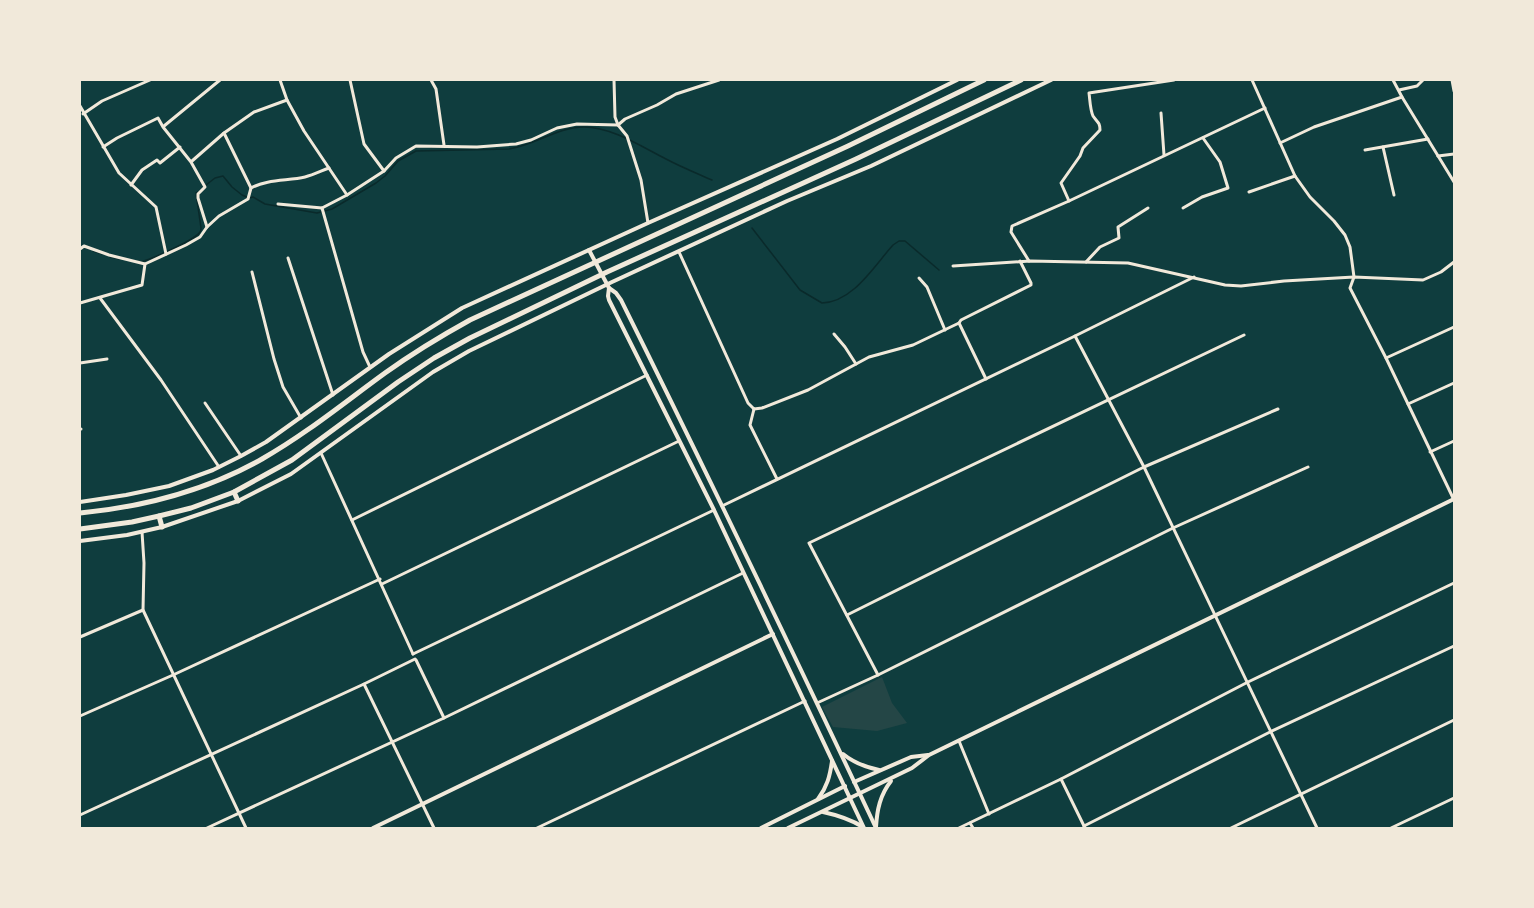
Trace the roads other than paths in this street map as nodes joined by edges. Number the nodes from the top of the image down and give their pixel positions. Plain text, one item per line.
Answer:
1 (150, 80) edge
2 (220, 80) edge
3 (280, 80) edge
4 (350, 80) edge
5 (431, 80) edge
6 (614, 80) edge
7 (719, 80) edge
8 (957, 80) edge
9 (984, 80) edge
10 (1021, 80) edge
11 (1051, 80) edge
12 (1174, 80) edge
13 (1252, 80) edge
14 (1399, 80) edge
15 (1423, 80) edge
16 (1452, 80) edge
17 (1394, 81) edge
18 (1398, 90) junction
19 (1455, 91) edge
20 (1402, 97) junction
21 (287, 100) junction
22 (80, 106) edge
23 (1265, 108) junction
24 (1161, 112) dead end
25 (83, 114) junction
26 (618, 125) junction
27 (163, 127) junction
28 (224, 133) junction
29 (1203, 138) junction
30 (1428, 139) junction
31 (1280, 143) junction
32 (444, 146) junction
33 (103, 147) junction
34 (180, 147) junction
35 (1383, 147) junction
36 (1365, 150) dead end
37 (1455, 154) edge
38 (1164, 155) junction
39 (1438, 156) junction
40 (191, 162) junction
41 (329, 168) junction
42 (384, 171) junction
43 (1295, 176) junction
44 (1455, 182) edge
45 (131, 185) junction
46 (251, 188) junction
47 (1249, 192) dead end
48 (347, 195) junction
49 (1394, 195) dead end
50 (1069, 201) junction
51 (278, 204) dead end
52 (1148, 207) dead end
53 (322, 208) junction
54 (1183, 208) dead end
55 (648, 223) junction
56 (207, 227) junction
57 (80, 243) edge
58 (84, 246) junction
59 (80, 249) edge
60 (589, 250) junction
61 (679, 252) junction
62 (166, 254) junction
63 (288, 258) dead end
64 (1020, 261) junction
65 (1030, 261) junction
66 (595, 262) junction
67 (1086, 262) junction
68 (1455, 262) edge
69 (145, 264) junction
70 (953, 266) dead end
71 (252, 272) dead end
72 (602, 275) junction
73 (1194, 277) junction
74 (1354, 277) junction
75 (919, 278) dead end
76 (608, 286) junction
77 (100, 298) junction
78 (80, 303) edge
79 (959, 323) junction
80 (1455, 327) edge
81 (945, 330) junction
82 (834, 334) dead end
83 (1244, 335) dead end
84 (1076, 336) junction
85 (1386, 358) junction
86 (107, 359) dead end
87 (80, 363) edge
88 (856, 364) junction
89 (370, 368) junction
90 (647, 375) junction
91 (986, 379) junction
92 (1455, 383) edge
93 (333, 395) junction
94 (1108, 400) junction
95 (205, 403) dead end
96 (1408, 404) junction
97 (754, 409) junction
98 (1278, 409) dead end
99 (301, 417) junction
100 (679, 441) junction
101 (1455, 441) edge
102 (1430, 452) junction
103 (321, 453) junction
104 (697, 455) junction
105 (241, 456) junction
106 (688, 459) junction
107 (1308, 466) dead end
108 (219, 467) junction
109 (1144, 467) junction
110 (777, 479) junction
111 (234, 492) junction
112 (1454, 500) edge
113 (238, 501) junction
114 (80, 502) edge
115 (722, 506) junction
116 (714, 510) junction
117 (80, 513) edge
118 (159, 516) junction
119 (352, 520) junction
120 (162, 528) junction
121 (1173, 528) junction
122 (80, 530) edge
123 (142, 532) junction
124 (80, 540) edge
125 (745, 552) junction
126 (736, 557) junction
127 (743, 573) junction
128 (380, 579) junction
129 (1455, 583) edge
130 (382, 584) junction
131 (143, 610) junction
132 (847, 615) junction
133 (1215, 615) junction
134 (773, 634) junction
135 (80, 638) edge
136 (1455, 646) edge
137 (413, 654) junction
138 (415, 659) junction
139 (172, 675) junction
140 (878, 675) junction
141 (1248, 682) junction
142 (364, 684) junction
143 (805, 701) junction
144 (817, 703) junction
145 (80, 716) edge
146 (444, 718) junction
147 (1455, 720) edge
148 (1270, 732) junction
149 (958, 740) junction
150 (392, 742) junction
151 (840, 751) junction
152 (210, 755) junction
153 (928, 755) junction
154 (832, 759) junction
155 (881, 771) junction
156 (1061, 778) junction
157 (893, 779) junction
158 (854, 782) junction
159 (845, 786) junction
160 (860, 795) junction
161 (1300, 795) junction
162 (1455, 798) edge
163 (851, 799) junction
164 (815, 801) junction
165 (423, 805) junction
166 (822, 812) junction
167 (238, 814) junction
168 (989, 814) junction
169 (80, 815) edge
170 (970, 823) junction
171 (1084, 827) edge
172 (207, 828) edge
173 (246, 828) edge
174 (373, 828) edge
175 (434, 828) edge
176 (537, 828) edge
177 (761, 828) edge
178 (788, 828) edge
179 (864, 828) edge
180 (876, 828) edge
181 (959, 828) edge
182 (973, 828) edge
183 (1231, 828) edge
184 (1317, 828) edge
185 (1391, 828) edge

1 - 25 street
2 - 27 street
3 - 21 street
4 - 42 street
5 - 32 street
6 - 26 street
7 - 26 street
8 - 55 street
9 - 66 highway
10 - 72 highway
11 - 61 street
12 - 50 street
13 - 23 street
14 - 17 street
15 - 18 street
16 - 19 street
17 - 18 street
18 - 20 street
20 - 30 street
20 - 31 street
21 - 28 street
21 - 41 street
22 - 25 street
23 - 29 street
23 - 31 street
24 - 38 street
25 - 33 street
26 - 32 street
26 - 55 street
27 - 33 street
27 - 34 street
28 - 40 street
28 - 46 street
29 - 38 street
29 - 54 street
30 - 35 street
30 - 39 street
31 - 43 street
32 - 42 street
33 - 45 street
34 - 40 street
34 - 45 street
35 - 36 street
35 - 49 street
37 - 39 street
38 - 50 street
39 - 44 street
40 - 56 street
41 - 46 street
41 - 48 street
42 - 48 street
43 - 47 street
43 - 74 street
45 - 62 street
46 - 56 street
48 - 53 street
50 - 65 street
51 - 53 street
52 - 67 street
53 - 89 street
55 - 60 street
56 - 62 street
57 - 58 street
58 - 59 street
58 - 69 street
60 - 66 street
60 - 89 street
61 - 76 street
61 - 97 street
62 - 69 street
63 - 93 street
64 - 65 street
64 - 70 street
64 - 79 street
65 - 67 street
66 - 72 street
66 - 117 highway
67 - 73 street
68 - 74 street
69 - 77 street
71 - 99 street
72 - 76 street
72 - 111 highway
73 - 74 street
73 - 84 street
74 - 85 street
75 - 81 street
76 - 90 street
76 - 103 street
76 - 104 street
77 - 78 street
77 - 108 street
79 - 81 street
79 - 91 street
80 - 85 street
81 - 88 street
82 - 88 street
83 - 94 street
84 - 91 street
84 - 94 street
85 - 96 street
86 - 87 street
88 - 97 street
89 - 93 street
90 - 100 street
90 - 119 street
91 - 110 street
92 - 96 street
93 - 99 street
94 - 109 street
94 - 132 street
95 - 105 street
96 - 102 street
97 - 110 street
98 - 109 street
99 - 105 street
100 - 106 street
100 - 130 street
101 - 102 street
102 - 112 street
103 - 113 street
103 - 119 street
104 - 106 street
104 - 115 street
105 - 108 street
106 - 116 street
107 - 121 street
108 - 114 street
109 - 121 street
109 - 132 street
110 - 115 street
111 - 113 highway
111 - 118 highway
112 - 133 street
113 - 120 street
115 - 125 street
116 - 126 street
116 - 137 street
118 - 120 highway
118 - 122 highway
119 - 128 street
120 - 123 street
121 - 133 street
121 - 140 street
123 - 124 street
123 - 131 street
125 - 126 street
125 - 144 street
126 - 127 street
127 - 134 street
127 - 146 street
128 - 130 street
128 - 139 street
129 - 141 street
130 - 137 street
131 - 135 street
131 - 139 street
132 - 140 street
133 - 141 street
133 - 149 street
134 - 143 street
134 - 165 street
136 - 148 street
137 - 138 street
138 - 142 street
138 - 146 street
139 - 145 street
139 - 152 street
140 - 144 street
141 - 148 street
141 - 156 street
142 - 150 street
142 - 152 street
143 - 154 street
143 - 176 street
144 - 151 street
146 - 150 street
147 - 161 street
148 - 161 street
148 - 171 street
149 - 153 street
149 - 168 street
150 - 165 street
150 - 167 street
151 - 155 street
151 - 158 street
152 - 167 street
152 - 169 street
153 - 155 street
153 - 157 street
154 - 159 street
154 - 164 street
155 - 158 street
156 - 168 street
156 - 171 street
157 - 160 street
157 - 180 street
158 - 159 street
158 - 160 street
159 - 163 street
159 - 164 street
160 - 163 street
160 - 180 street
161 - 183 street
161 - 184 street
162 - 185 street
163 - 166 street
163 - 179 street
164 - 177 street
165 - 174 street
165 - 175 street
166 - 178 street
166 - 179 street
167 - 172 street
167 - 173 street
168 - 170 street
170 - 181 street
170 - 182 street

